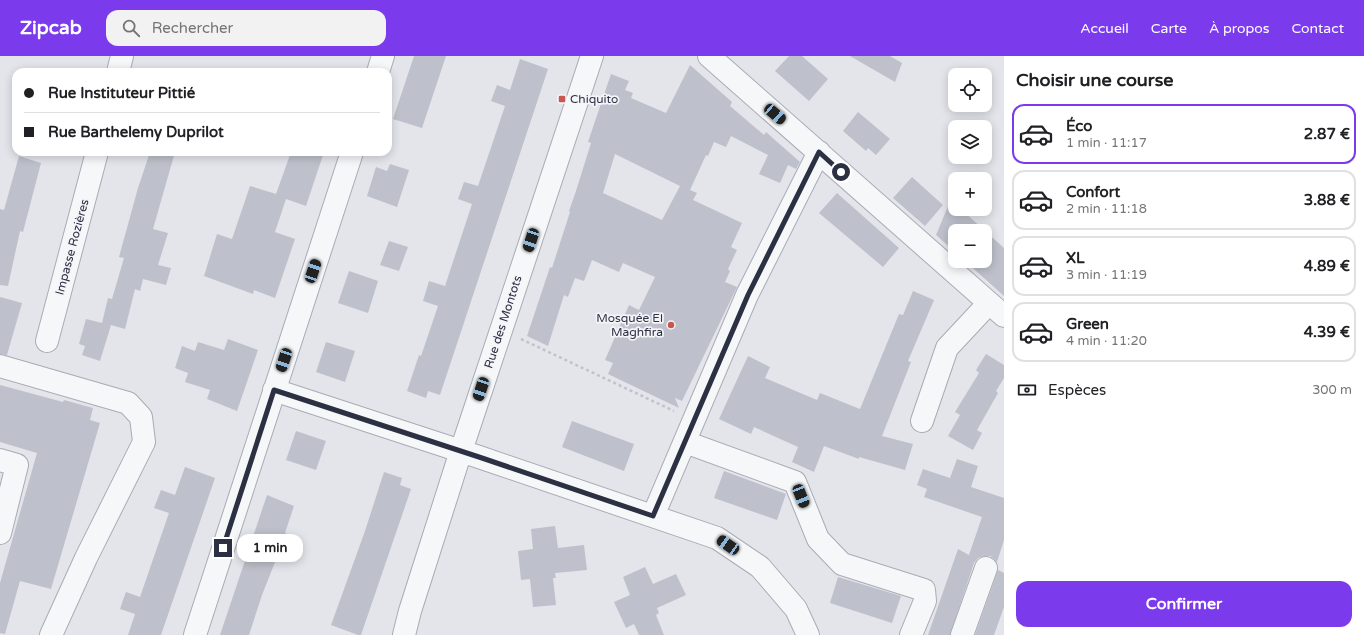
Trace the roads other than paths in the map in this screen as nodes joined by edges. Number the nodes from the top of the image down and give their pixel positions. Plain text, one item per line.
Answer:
1 (122, 56) edge
2 (383, 56) edge
3 (592, 56) edge
4 (709, 56) edge
5 (119, 68) edge
6 (379, 68) edge
7 (819, 152) junction
8 (96, 156) edge
9 (351, 156) edge
10 (996, 310) edge
11 (47, 341) dead end
12 (0, 366) edge
13 (274, 390) junction
14 (922, 421) dead end
15 (684, 442) junction
16 (461, 451) junction
17 (0, 460) edge
18 (653, 516) junction
19 (0, 532) edge
20 (986, 568) dead end
21 (51, 635) edge
22 (195, 635) edge
23 (404, 635) edge
24 (808, 635) edge
25 (911, 635) edge
26 (962, 635) edge

1 - 5 street
2 - 6 street
3 - 16 street, Rue des Montots
4 - 7 street
7 - 10 street
7 - 15 street
8 - 11 street, Impasse Rozières
9 - 13 street
10 - 14 street
12 - 21 street
13 - 16 street
13 - 22 street
15 - 18 street
15 - 25 street
16 - 18 street
16 - 23 street, Rue des Montots
17 - 19 street
18 - 24 street
20 - 26 street

